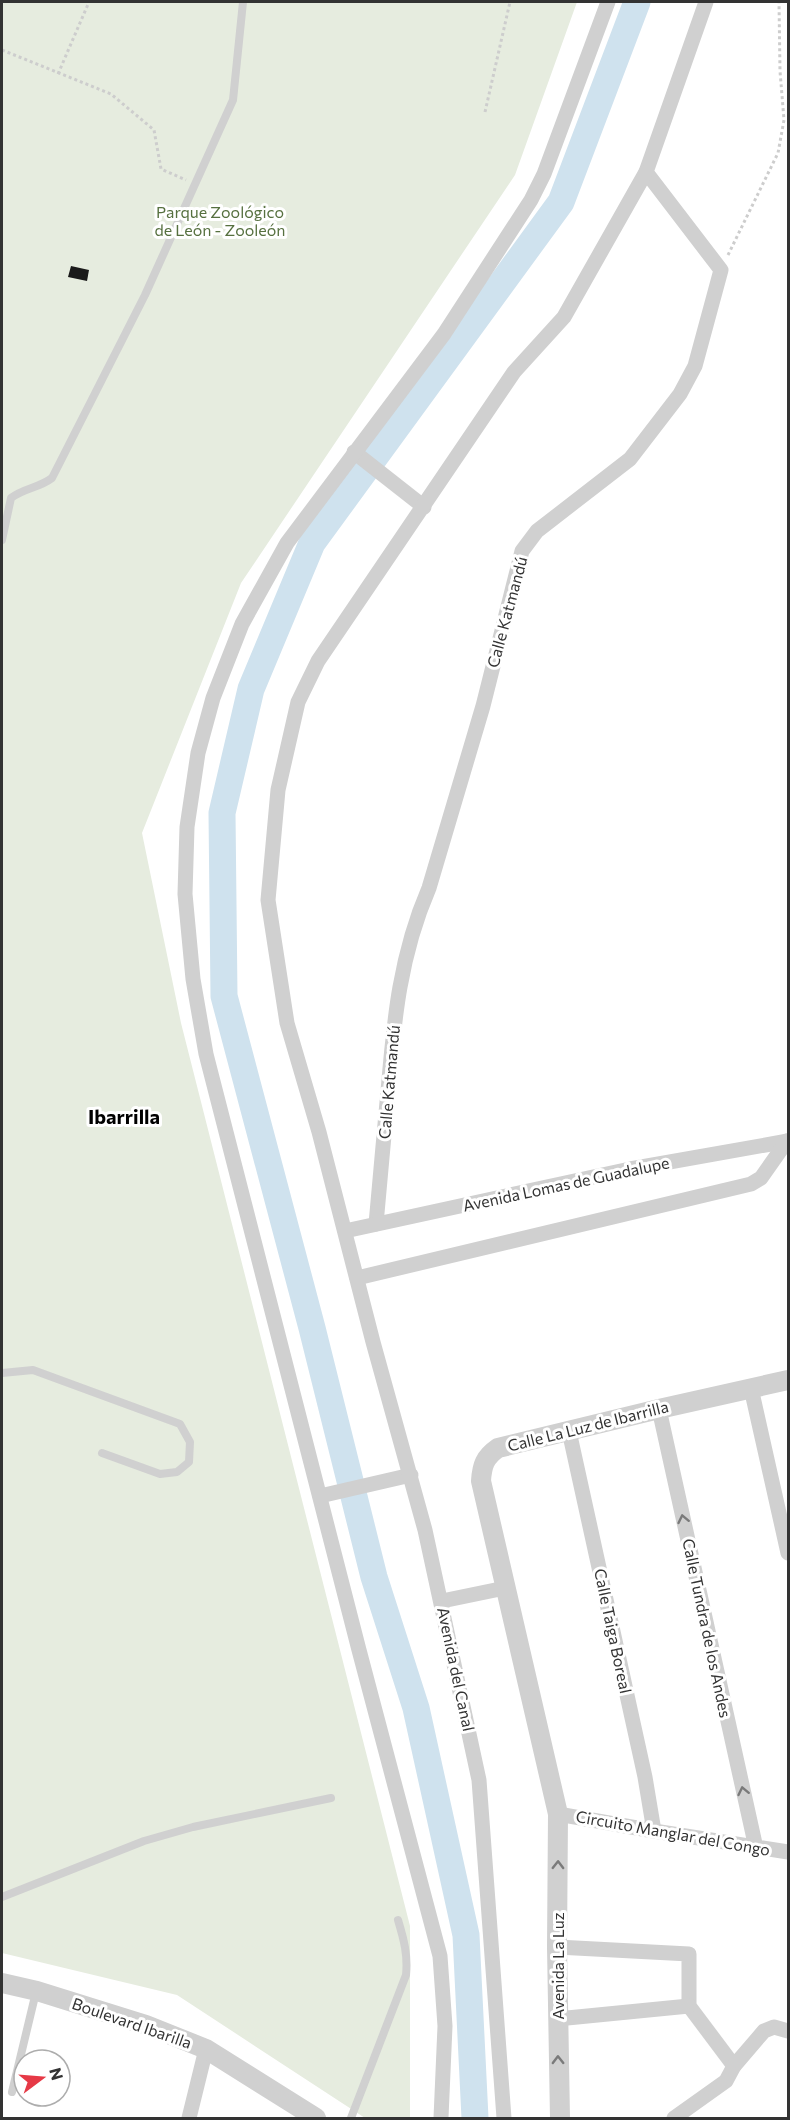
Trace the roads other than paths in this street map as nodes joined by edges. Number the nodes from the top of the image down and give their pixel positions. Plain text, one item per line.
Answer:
1 (243, 2) edge
2 (608, 2) edge
3 (706, 2) edge
4 (646, 172) junction
5 (354, 452) junction
6 (418, 503) junction
7 (2, 540) edge
8 (788, 1141) edge
9 (376, 1224) junction
10 (345, 1231) junction
11 (357, 1278) junction
12 (2, 1373) edge
13 (789, 1380) edge
14 (751, 1388) junction
15 (659, 1409) junction
16 (569, 1431) junction
17 (102, 1453) dead end
18 (411, 1475) junction
19 (326, 1495) junction
20 (789, 1553) edge
21 (505, 1588) junction
22 (442, 1601) junction
23 (331, 1798) dead end
24 (558, 1814) junction
25 (654, 1832) junction
26 (756, 1848) junction
27 (789, 1852) edge
28 (2, 1897) edge
29 (398, 1920) dead end
30 (557, 1947) junction
31 (2, 1983) edge
32 (37, 1991) junction
33 (689, 2006) junction
34 (557, 2019) junction
35 (789, 2031) edge
36 (23, 2048) edge
37 (206, 2049) junction
38 (734, 2066) junction
39 (189, 2118) edge
40 (316, 2118) edge
41 (351, 2118) edge
42 (441, 2118) edge
43 (504, 2118) edge
44 (560, 2118) edge
45 (674, 2118) edge

1 - 7 lane
2 - 5 street
3 - 4 street, Avenida del Canal
4 - 6 street, Avenida del Canal
4 - 9 street, Calle Katmandú
5 - 6 street
5 - 19 street
6 - 10 street, Avenida del Canal
8 - 9 street, Avenida Lomas de Guadalupe
8 - 11 street
9 - 10 street, Avenida Lomas de Guadalupe
10 - 11 street, Avenida del Canal
11 - 18 street, Avenida del Canal
12 - 17 lane
13 - 14 street, Calle La Luz de Ibarrilla
14 - 15 street, Calle La Luz de Ibarrilla
14 - 20 street
15 - 16 street, Calle La Luz de Ibarrilla
26 -> 15 street, Calle Tundra de los Andes
16 - 21 street, Calle La Luz de Ibarrilla
16 - 25 street, Calle Taiga Boreal
18 - 19 street
18 - 22 street, Avenida del Canal
19 - 42 street
21 - 22 street
21 - 24 street, Calle La Luz de Ibarrilla
22 - 43 street, Avenida del Canal
23 - 28 lane
24 - 25 street, Circuito Manglar del Congo
30 -> 24 street, Avenida La Luz
25 - 26 street, Circuito Manglar del Congo
26 - 27 street, Circuito Manglar del Congo
29 - 41 lane
30 - 33 street
30 - 34 street, Avenida La Luz
31 - 32 street, Boulevard Ibarilla
32 - 36 lane
32 - 37 street, Boulevard Ibarilla
33 - 34 street
33 - 38 street
44 -> 34 street, Avenida La Luz
35 - 38 street
37 - 39 street
37 - 40 street, Boulevard Ibarilla
38 - 45 street

